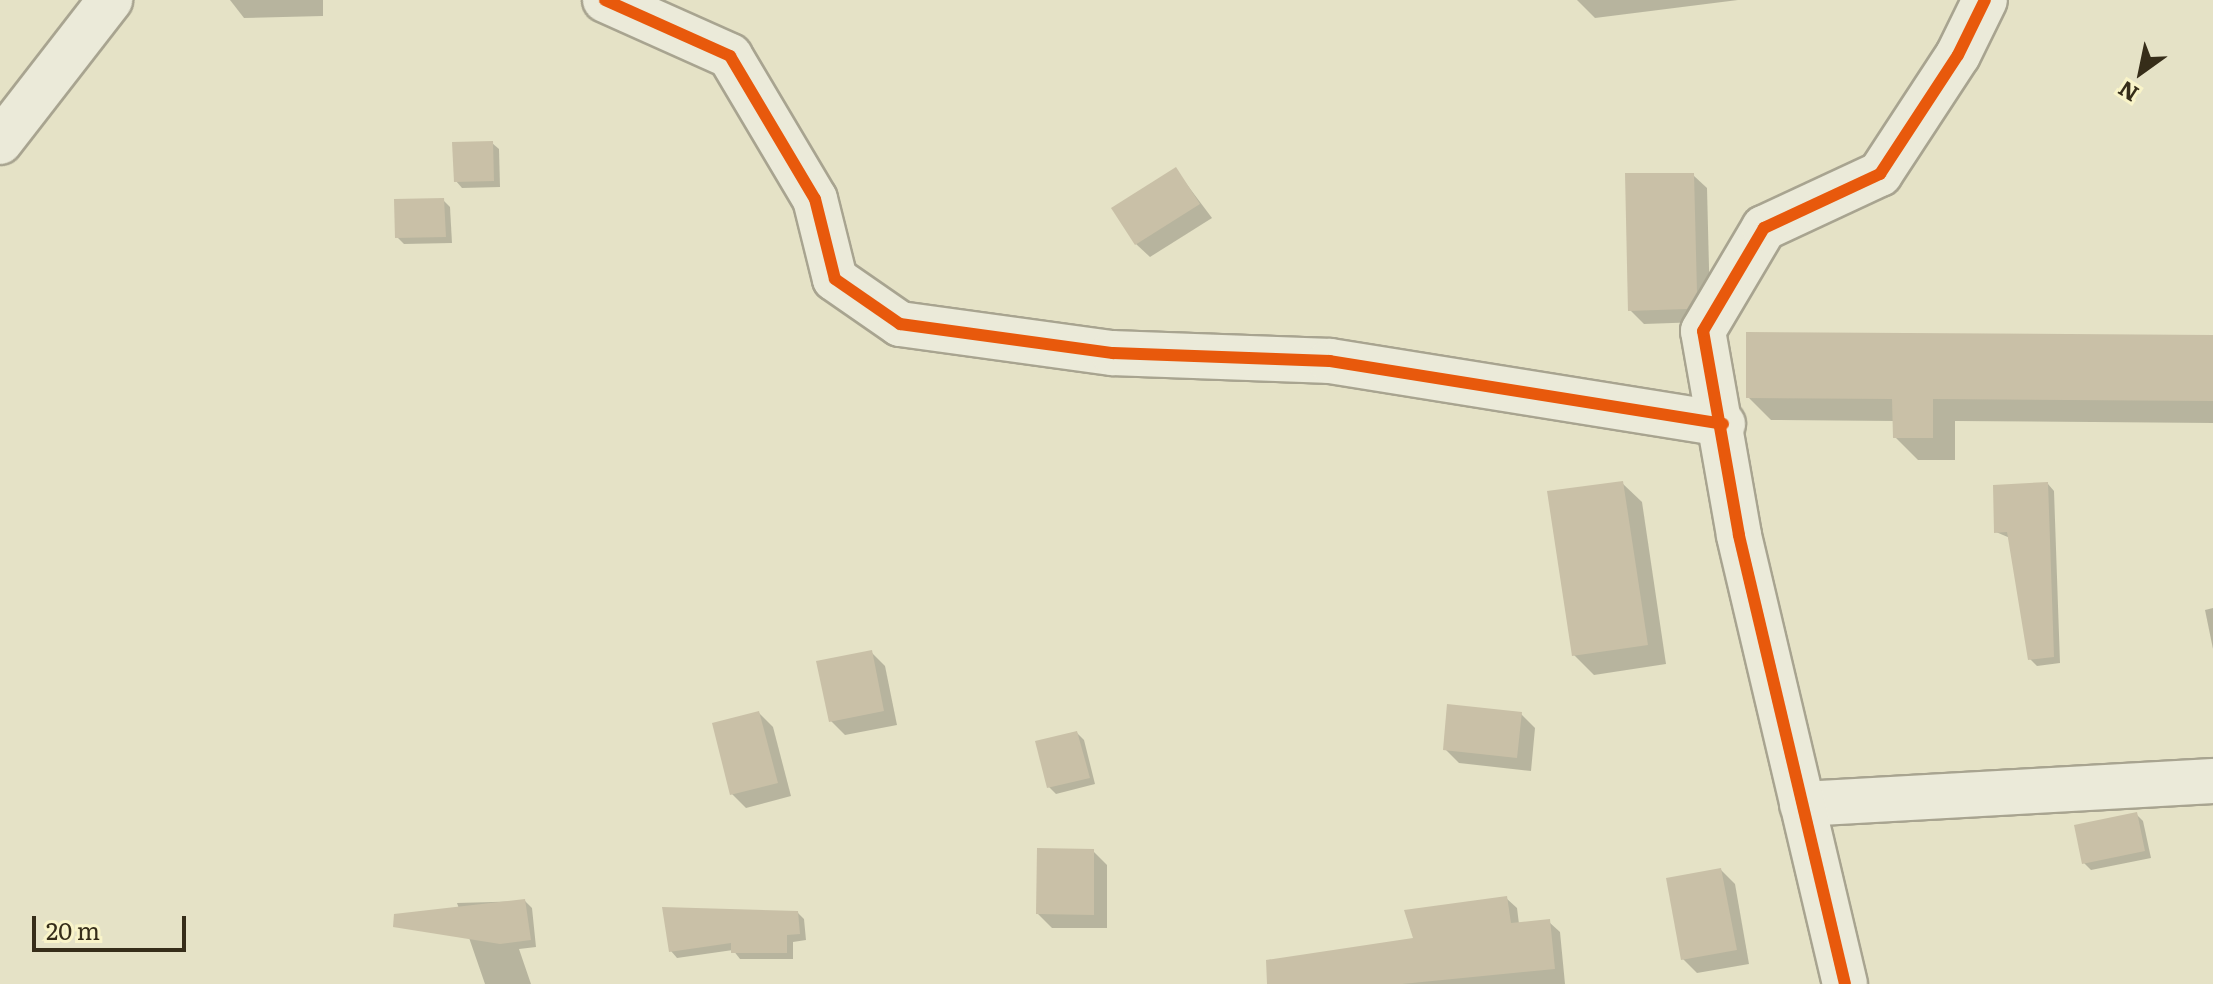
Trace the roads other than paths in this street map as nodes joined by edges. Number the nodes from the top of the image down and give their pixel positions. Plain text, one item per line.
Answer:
1 (110, 0) edge
2 (605, 0) edge
3 (1985, 0) edge
4 (0, 142) edge
5 (1723, 424) junction
6 (2213, 781) edge
7 (1802, 804) junction
8 (1845, 984) edge

1 - 4 street
2 - 5 street
3 - 5 street
5 - 7 street
6 - 7 street
7 - 8 street

